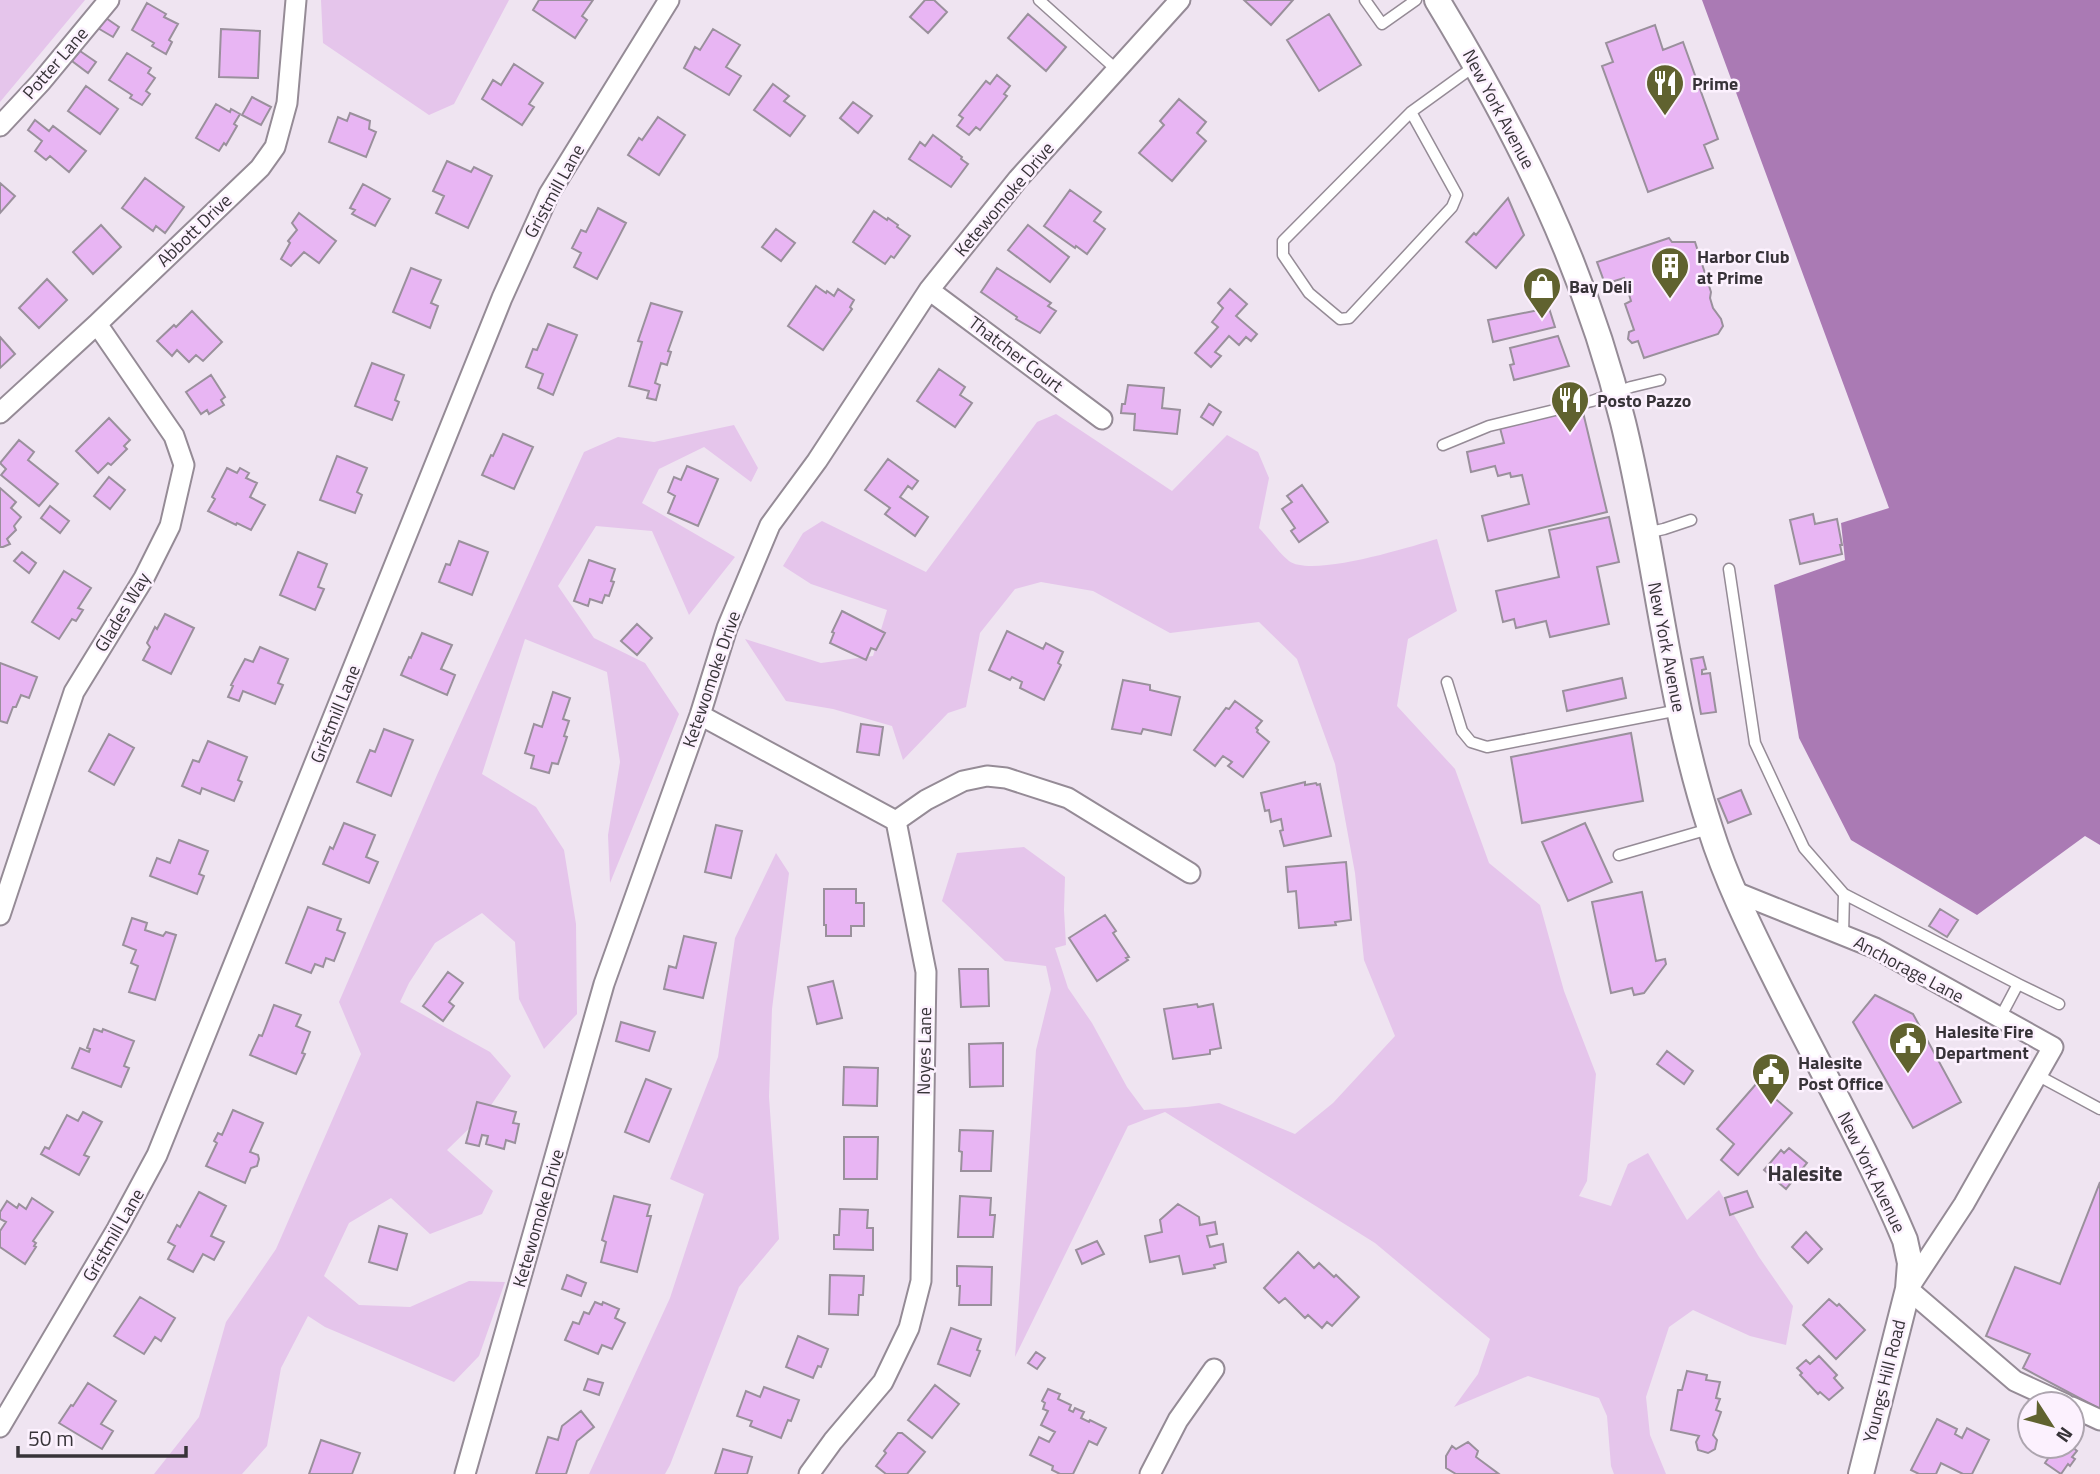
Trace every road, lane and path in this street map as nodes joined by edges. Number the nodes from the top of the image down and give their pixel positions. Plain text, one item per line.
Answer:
1 (109, 0) edge
2 (296, 0) edge
3 (669, 0) edge
4 (1039, 0) edge
5 (1180, 0) edge
6 (1365, 0) edge
7 (1416, 0) edge
8 (1437, 0) edge
9 (1476, 65) junction
10 (1117, 69) junction
11 (1412, 112) junction
12 (0, 126) edge
13 (929, 290) junction
14 (97, 324) junction
15 (1660, 380) dead end
16 (1616, 394) junction
17 (0, 413) edge
18 (1102, 419) dead end
19 (1443, 445) dead end
20 (1692, 520) dead end
21 (1645, 533) junction
22 (1729, 569) dead end
23 (1447, 682) dead end
24 (1679, 710) junction
25 (700, 715) junction
26 (896, 821) junction
27 (1710, 829) junction
28 (1619, 855) dead end
29 (1190, 873) dead end
30 (1733, 891) junction
31 (1844, 894) junction
32 (0, 915) edge
33 (1843, 935) junction
34 (2018, 984) junction
35 (2059, 1004) dead end
36 (2000, 1018) junction
37 (2037, 1075) junction
38 (2100, 1109) edge
39 (1908, 1289) junction
40 (1214, 1369) dead end
41 (2035, 1390) edge
42 (0, 1427) edge
43 (465, 1474) edge
44 (809, 1474) edge
45 (1150, 1474) edge
46 (1861, 1474) edge

1 - 12 street, Potter Lane
2 - 14 street, Abbott Drive
3 - 42 street, Gristmill Lane
4 - 10 lane
5 - 10 street, Ketewomoke Drive
6 - 7 lane
8 - 9 street, New York Avenue
9 - 11 lane
9 - 16 street, New York Avenue
10 - 13 street, Ketewomoke Drive
11 - 11 lane
13 - 18 street, Thatcher Court
13 - 25 street, Ketewomoke Drive
14 - 17 street, Abbott Drive
14 - 32 street, Glades Way
15 - 16 lane
16 - 19 lane
16 - 21 street, New York Avenue
20 - 21 lane
21 - 24 street, New York Avenue
22 - 31 lane
23 - 24 lane
24 - 27 street, New York Avenue
25 - 26 street
25 - 43 street, Ketewomoke Drive
26 - 29 street
26 - 44 street, Noyes Lane
27 - 28 lane
27 - 30 street, New York Avenue
30 - 33 street, Anchorage Lane
30 - 39 street, New York Avenue
31 - 33 lane
31 - 34 lane
33 - 36 street, Anchorage Lane
34 - 35 lane
34 - 36 lane
36 - 37 street, Anchorage Lane
37 - 38 lane
37 - 39 street, Anchorage Lane
39 - 41 street
39 - 46 street, Youngs Hill Road
40 - 45 street

